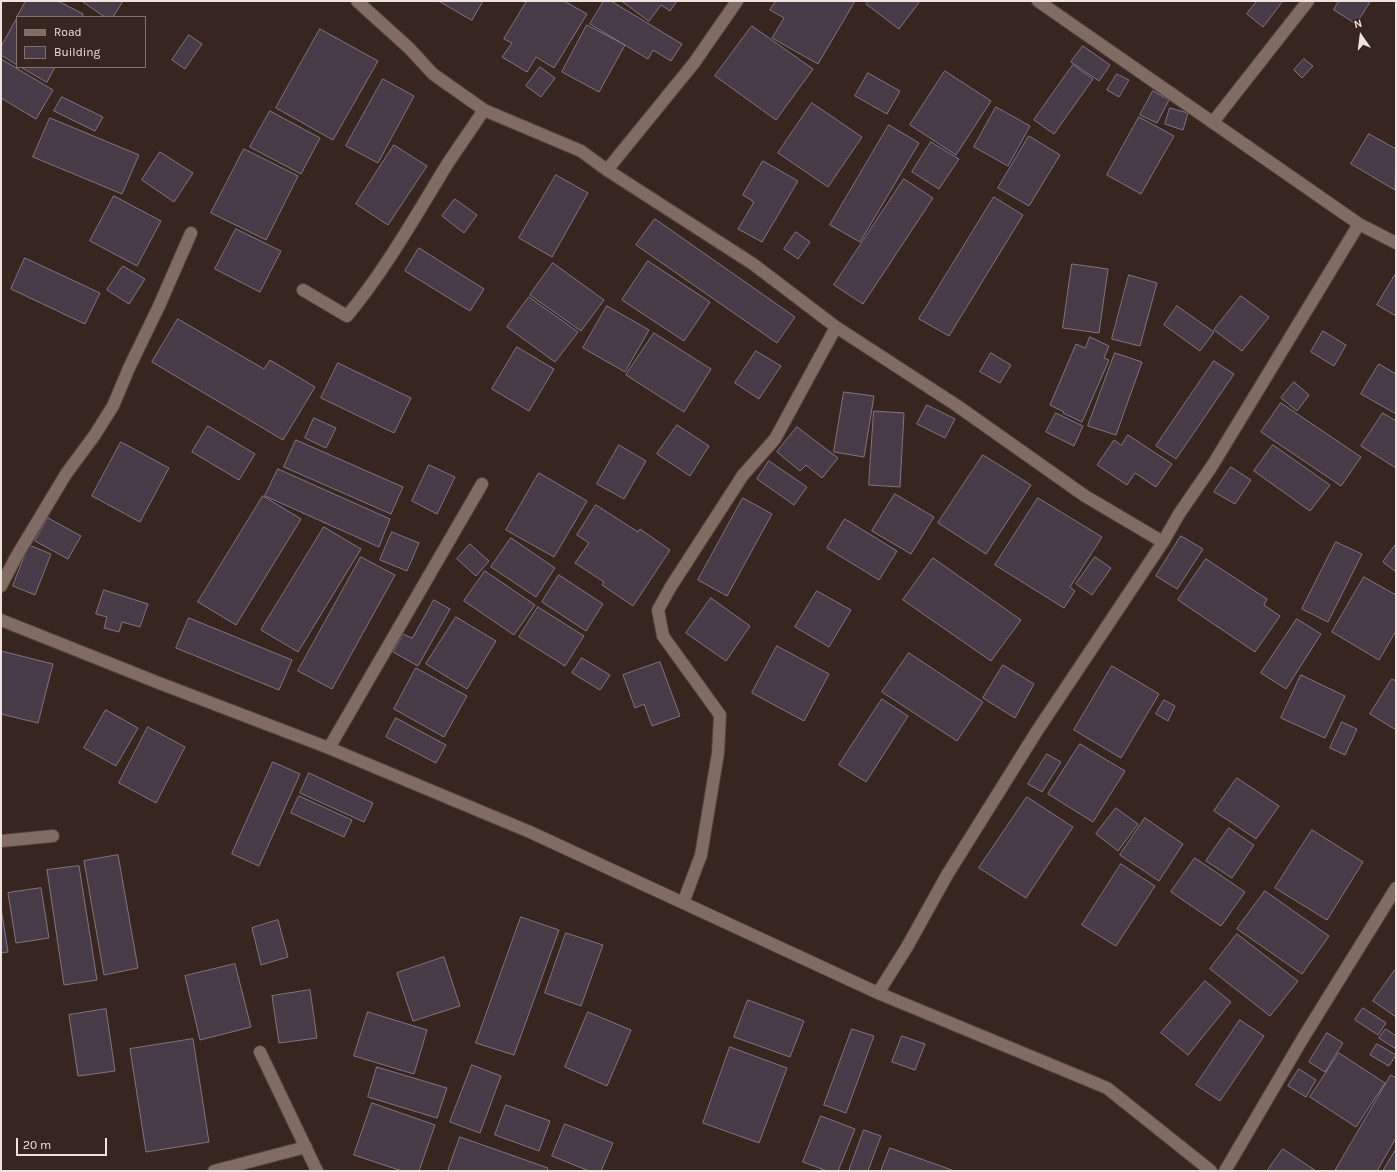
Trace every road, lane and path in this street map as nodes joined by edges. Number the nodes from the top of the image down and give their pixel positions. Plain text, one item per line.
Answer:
1 (356, 1) edge
2 (737, 1) edge
3 (1038, 1) edge
4 (1308, 1) edge
5 (484, 110) junction
6 (1213, 122) junction
7 (607, 170) junction
8 (1359, 224) junction
9 (191, 233) dead end
10 (1396, 243) edge
11 (303, 290) dead end
12 (836, 327) junction
13 (482, 484) dead end
14 (1163, 542) junction
15 (1, 586) edge
16 (1, 620) edge
17 (329, 748) junction
18 (53, 836) dead end
19 (1, 841) edge
20 (1396, 888) edge
21 (683, 903) junction
22 (878, 993) junction
23 (260, 1052) dead end
24 (306, 1147) junction
25 (214, 1171) edge
26 (317, 1171) edge
27 (1211, 1171) edge
28 (1225, 1171) edge

1 - 5 street
2 - 7 street
3 - 6 street
4 - 6 street
5 - 7 street
5 - 11 street
6 - 8 street
7 - 12 street
8 - 10 street
8 - 14 street
9 - 15 street
12 - 14 street
12 - 21 street
13 - 17 street
14 - 22 street
16 - 17 street
17 - 21 street
18 - 19 street
20 - 28 street
21 - 22 street
22 - 27 street
23 - 24 street
24 - 25 street
24 - 26 street

